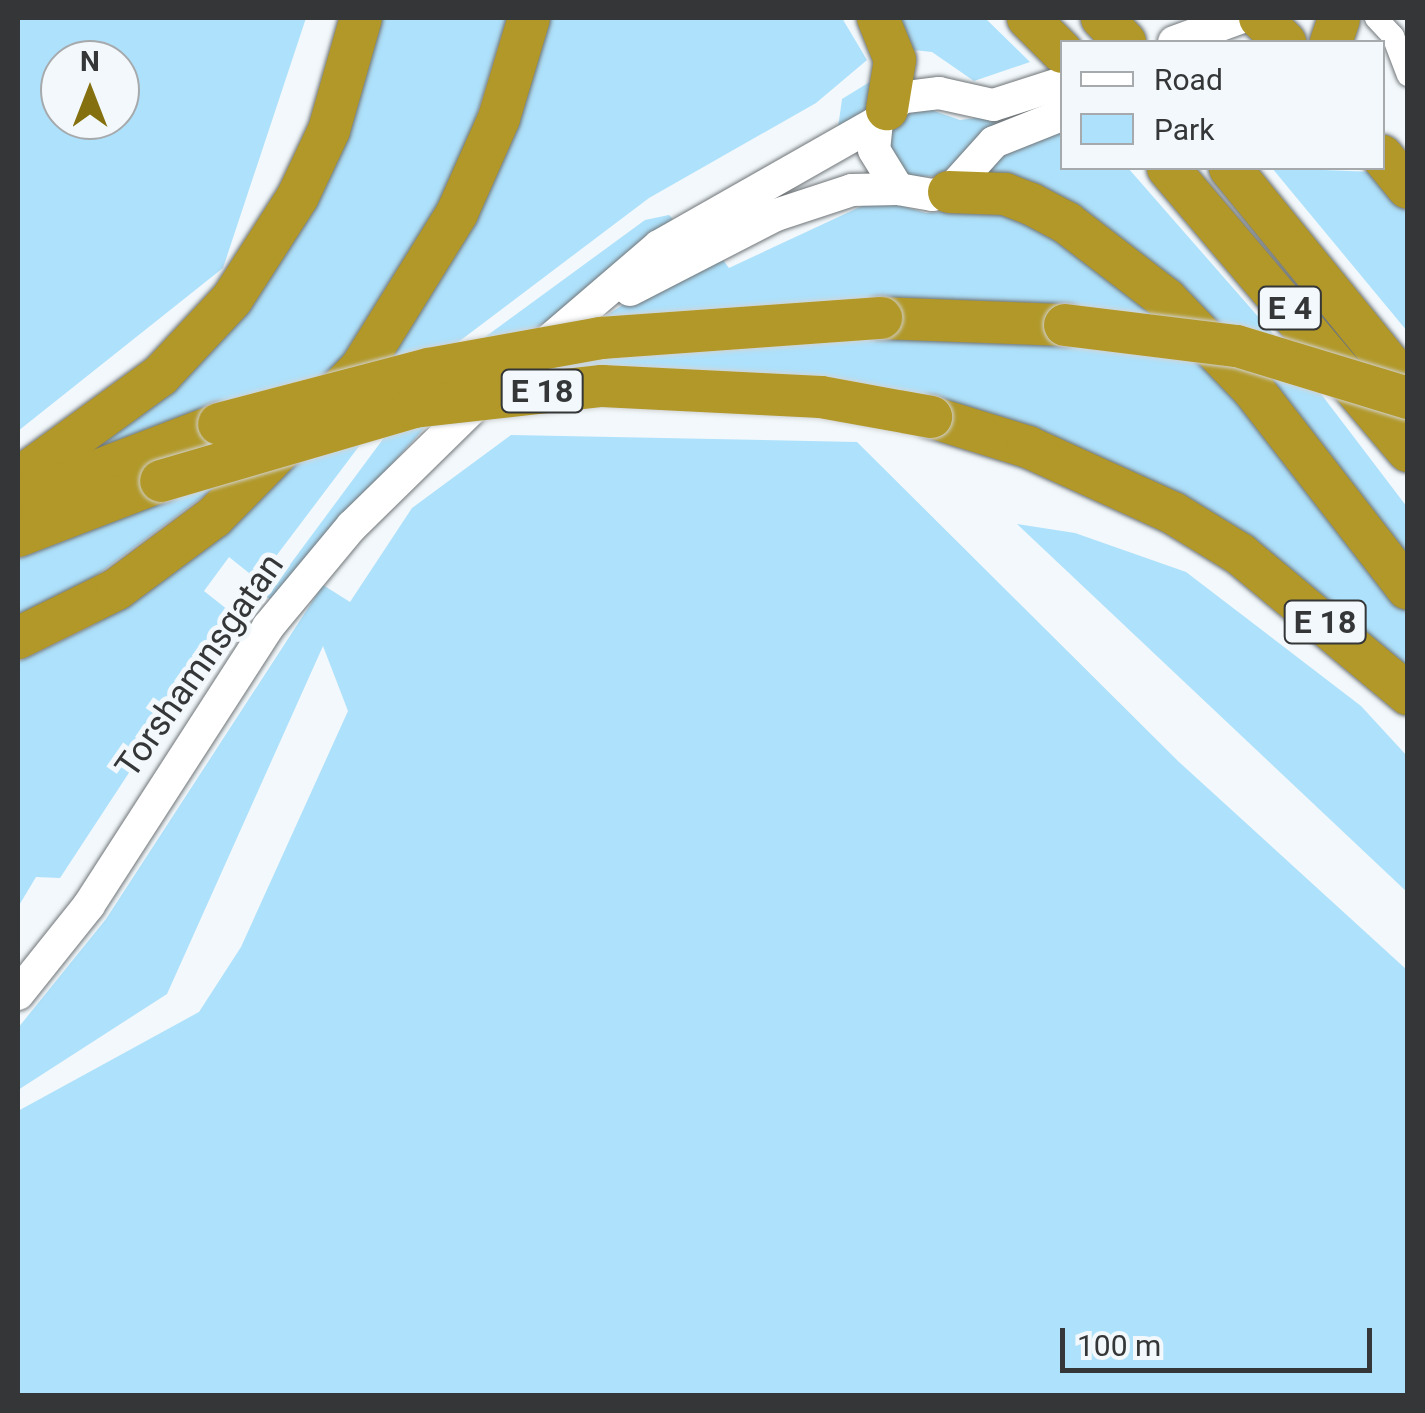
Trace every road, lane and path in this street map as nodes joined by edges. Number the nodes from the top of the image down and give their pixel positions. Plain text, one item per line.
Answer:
1 (361, 18) edge
2 (529, 18) edge
3 (878, 18) edge
4 (1028, 18) edge
5 (1102, 18) edge
6 (1240, 18) edge
7 (1260, 18) edge
8 (1340, 18) edge
9 (1376, 18) edge
10 (1186, 38) edge
11 (1122, 40) edge
12 (1284, 40) edge
13 (1290, 40) edge
14 (1060, 50) edge
15 (1408, 75) edge
16 (1060, 84) edge
17 (882, 115) junction
18 (1060, 115) edge
19 (1015, 116) junction
20 (1385, 160) edge
21 (1170, 170) edge
22 (1232, 170) edge
23 (1408, 188) edge
24 (898, 190) junction
25 (949, 192) junction
26 (566, 328) junction
27 (1408, 386) edge
28 (1408, 398) edge
29 (1408, 452) edge
30 (18, 480) edge
31 (18, 502) edge
32 (18, 536) edge
33 (1408, 589) edge
34 (18, 638) edge
35 (1408, 694) edge
36 (18, 994) edge

1 - 30 highway
2 - 34 highway
3 - 17 highway
4 - 14 highway
5 - 11 highway
6 - 10 street
7 - 12 highway
8 - 13 street
9 - 15 street
16 - 19 street
17 - 19 street, Torshamnsgatan
17 - 24 street
17 - 26 street, Torshamnsgatan
18 - 19 street
19 - 25 street
20 - 23 highway
21 - 29 highway, E 4
22 - 27 highway, E 4
24 - 25 street, Torshamnsgatan
24 - 26 street, Torshamnsgatan
25 - 33 highway
26 - 36 street, Torshamnsgatan
28 - 31 highway, E 18, bridge
32 - 35 highway, E 18, bridge

